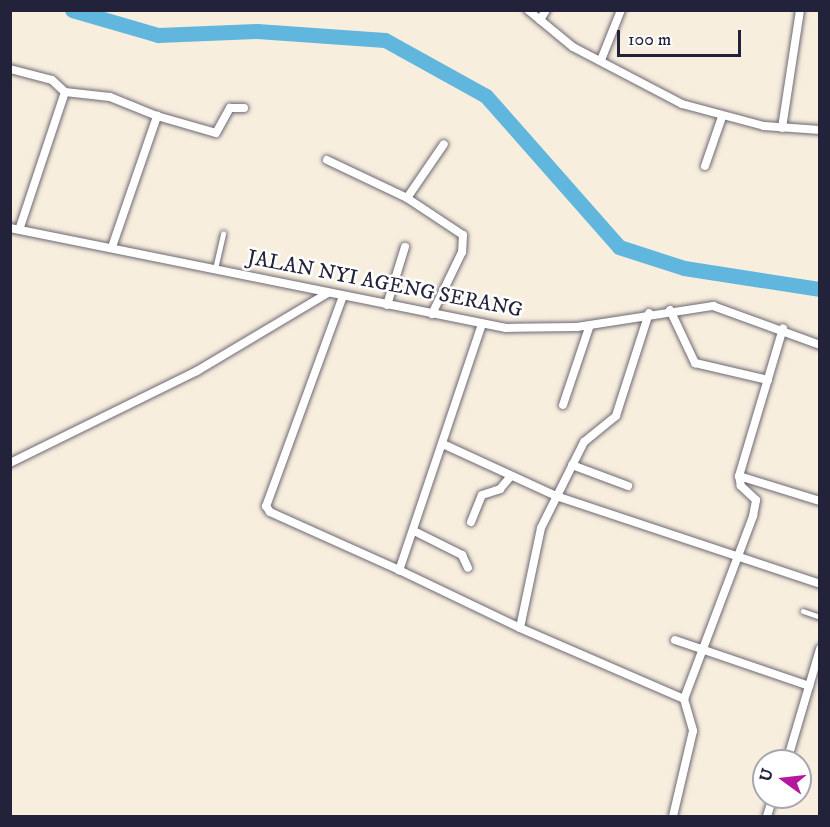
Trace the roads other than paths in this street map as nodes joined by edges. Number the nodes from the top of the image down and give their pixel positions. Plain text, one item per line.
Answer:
1 (528, 10) edge
2 (546, 10) edge
3 (621, 10) edge
4 (800, 10) edge
5 (540, 20) junction
6 (601, 60) junction
7 (10, 69) edge
8 (65, 92) junction
9 (244, 108) dead end
10 (157, 116) junction
11 (722, 117) junction
12 (782, 128) junction
13 (819, 130) edge
14 (444, 144) dead end
15 (327, 160) dead end
16 (705, 166) dead end
17 (407, 198) junction
18 (15, 229) edge
19 (223, 234) dead end
20 (112, 247) junction
21 (405, 247) dead end
22 (215, 268) junction
23 (328, 293) junction
24 (344, 296) junction
25 (387, 305) junction
26 (670, 310) junction
27 (649, 313) junction
28 (432, 314) junction
29 (482, 324) junction
30 (590, 325) junction
31 (783, 328) junction
32 (819, 345) edge
33 (768, 380) junction
34 (563, 405) dead end
35 (445, 445) junction
36 (10, 464) edge
37 (572, 465) junction
38 (511, 476) junction
39 (739, 476) junction
40 (628, 486) dead end
41 (556, 496) junction
42 (819, 501) edge
43 (471, 522) dead end
44 (414, 531) junction
45 (740, 556) junction
46 (468, 568) dead end
47 (399, 570) junction
48 (819, 584) edge
49 (803, 611) dead end
50 (819, 617) edge
51 (520, 628) junction
52 (675, 640) dead end
53 (819, 649) edge
54 (705, 650) junction
55 (813, 681) edge
56 (684, 699) junction
57 (791, 749) edge
58 (673, 816) edge

1 - 5 street
2 - 5 street
3 - 6 street
4 - 12 street
5 - 6 street
6 - 11 street
7 - 8 street
8 - 10 street
8 - 18 street
9 - 10 street
10 - 20 street
11 - 12 street
11 - 16 street
12 - 13 street
14 - 17 street
15 - 17 street
17 - 28 street
18 - 20 street, JALAN NYI AGENG SERANG
19 - 22 lane
20 - 22 street, JALAN NYI AGENG SERANG
21 - 25 street
22 - 23 street, JALAN NYI AGENG SERANG
23 - 24 street, JALAN NYI AGENG SERANG
23 - 36 street
24 - 25 street, JALAN NYI AGENG SERANG
24 - 47 street
25 - 28 street, JALAN NYI AGENG SERANG
26 - 27 street, JALAN NYI AGENG SERANG
26 - 31 street, JALAN NYI AGENG SERANG
26 - 33 street
27 - 30 street, JALAN NYI AGENG SERANG
27 - 37 street
28 - 29 street, JALAN NYI AGENG SERANG
29 - 30 street, JALAN NYI AGENG SERANG
29 - 35 street
30 - 34 street
31 - 32 street, JALAN NYI AGENG SERANG
31 - 33 street
33 - 39 street
35 - 38 street
35 - 44 street
37 - 40 street
37 - 41 street
38 - 41 street
38 - 43 street
39 - 42 street
39 - 45 street
41 - 45 street
41 - 51 street
44 - 46 street
44 - 47 street
45 - 48 street
45 - 54 street
47 - 51 street
49 - 50 lane
51 - 56 street
52 - 54 street
53 - 55 street
54 - 55 street
54 - 56 street
55 - 57 street
56 - 58 street

